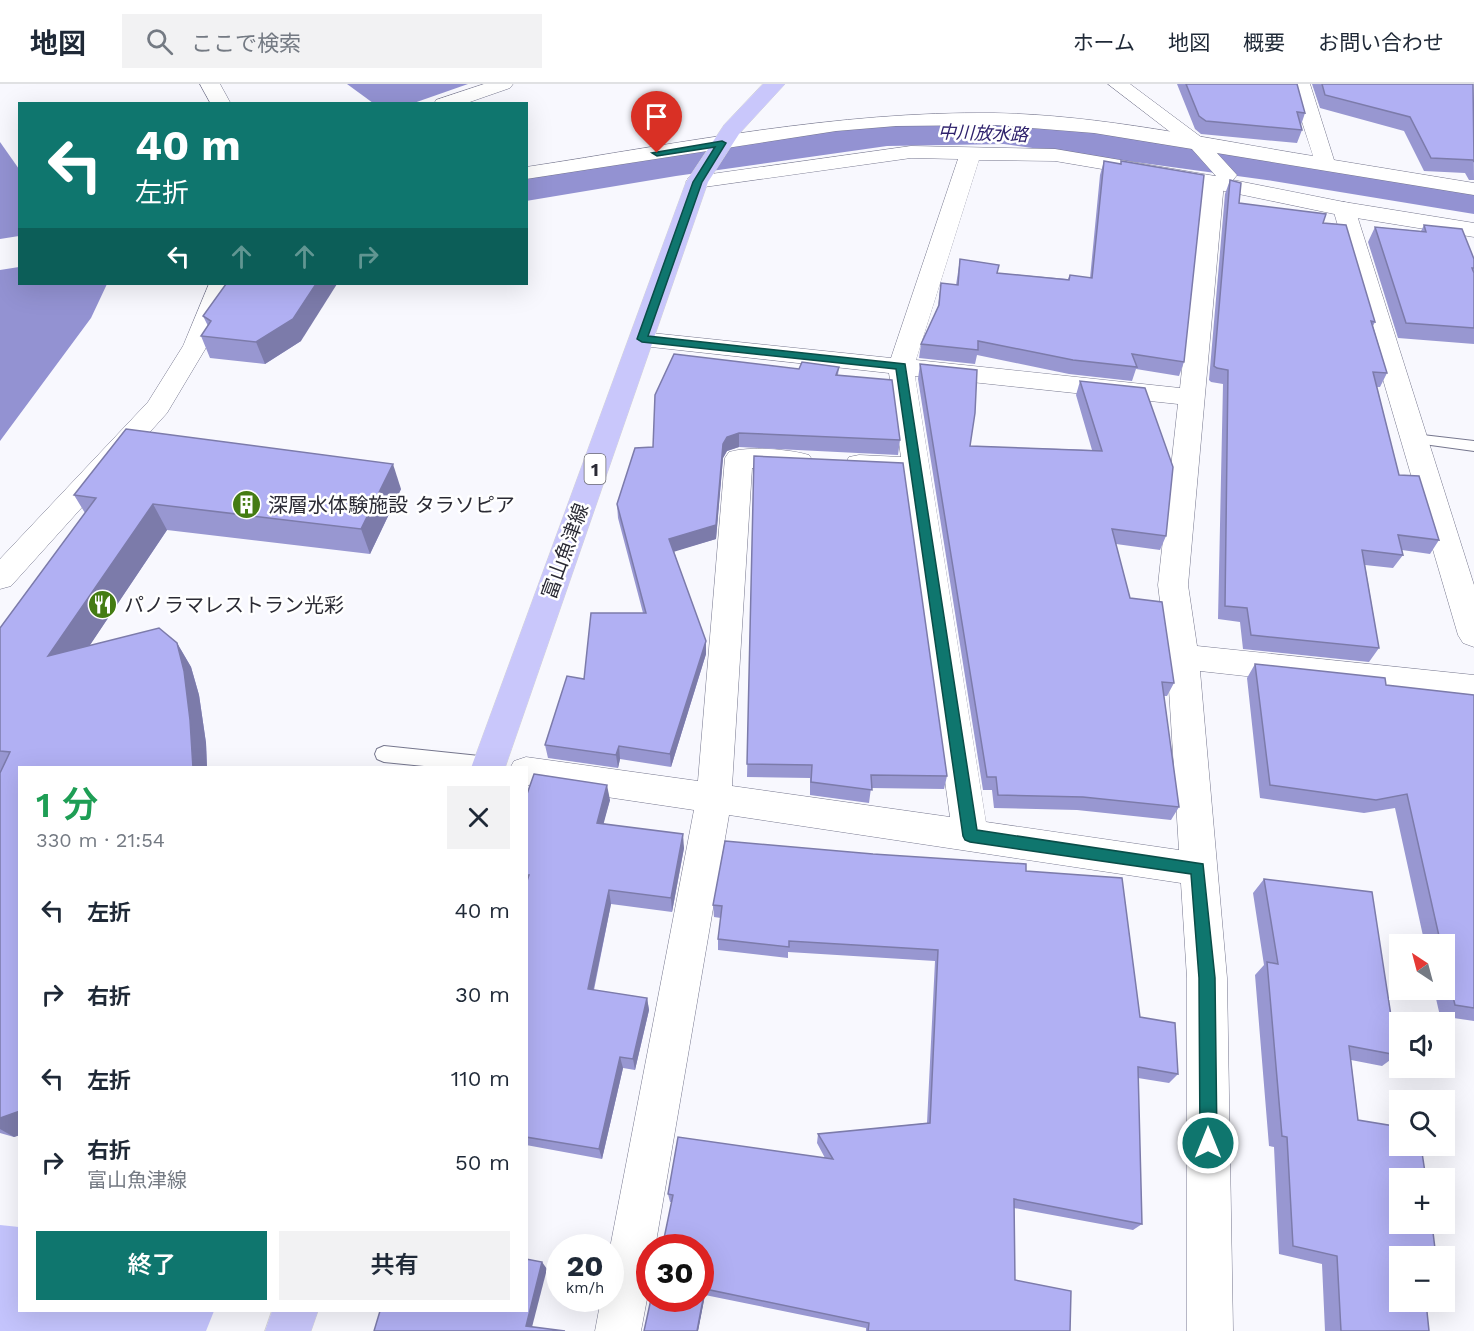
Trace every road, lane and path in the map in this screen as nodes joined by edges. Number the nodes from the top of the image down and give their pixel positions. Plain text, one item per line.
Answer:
1 (210, 84) edge
2 (503, 84) edge
3 (775, 84) edge
4 (1118, 84) edge
5 (1300, 84) edge
6 (220, 102) edge
7 (449, 102) edge
8 (1198, 145) junction
9 (720, 146) junction
10 (971, 152) junction
11 (1326, 165) junction
12 (528, 173) edge
13 (700, 177) junction
14 (1227, 181) junction
15 (1474, 189) edge
16 (1344, 209) junction
17 (1474, 230) edge
18 (220, 285) edge
19 (642, 339) junction
20 (901, 366) junction
21 (1190, 397) junction
22 (1414, 439) junction
23 (1474, 446) edge
24 (916, 467) junction
25 (0, 578) edge
26 (1474, 635) edge
27 (1183, 657) junction
28 (1474, 688) edge
29 (384, 754) dead end
30 (486, 766) edge
31 (494, 766) edge
32 (528, 771) edge
33 (714, 798) junction
34 (970, 836) junction
35 (1198, 869) junction
36 (296, 1312) edge
37 (288, 1331) edge
38 (618, 1331) edge
39 (1210, 1331) edge

1 - 6 street
2 - 7 street
3 - 9 main road, 富山魚津線 / 1
4 - 8 street
5 - 11 street
8 - 9 street
8 - 11 street
8 - 14 street
9 - 12 street
9 - 13 main road, 富山魚津線 / 1
10 - 13 street
10 - 14 street
10 - 20 street
11 - 15 street
13 - 19 main road, 富山魚津線 / 1
14 - 16 street
14 - 21 street
16 - 17 street
16 - 22 street
18 - 25 street
19 - 20 street
19 - 31 main road, 富山魚津線 / 1
20 - 21 street
20 - 24 street
21 - 27 street
22 - 23 lane
22 - 26 street
24 - 33 street
24 - 34 street
27 - 28 street
27 - 35 street
29 - 30 lane
32 - 33 street
33 - 34 street
33 - 38 street
34 - 35 street
35 - 39 street
36 - 37 main road

